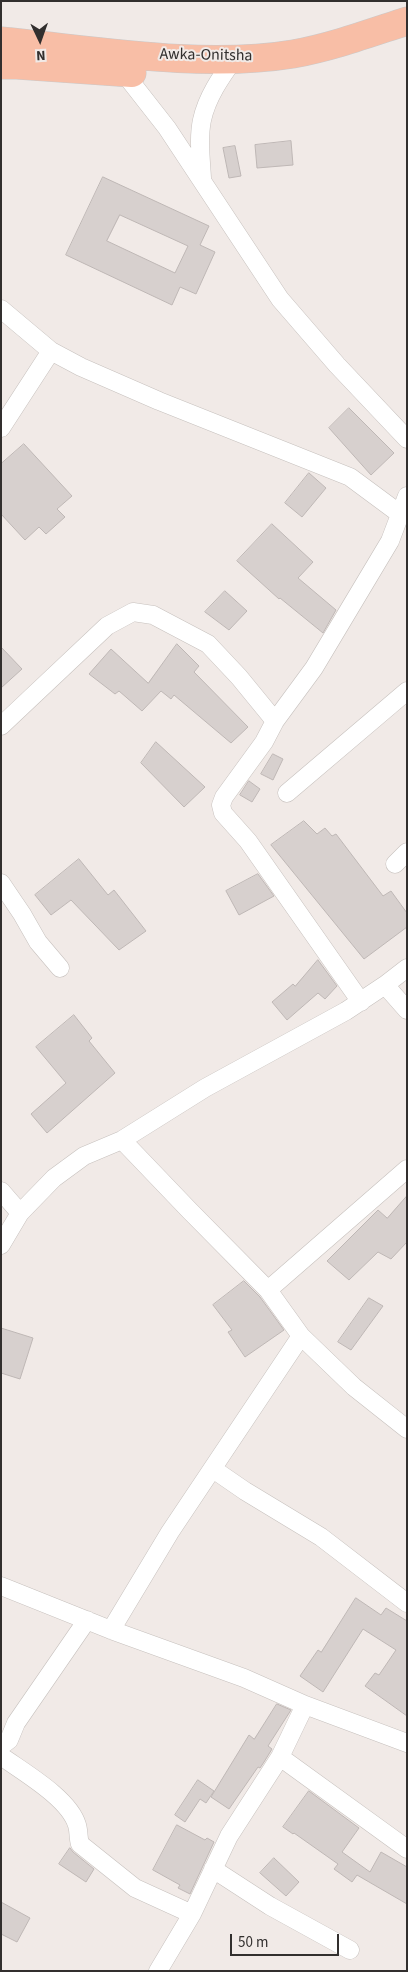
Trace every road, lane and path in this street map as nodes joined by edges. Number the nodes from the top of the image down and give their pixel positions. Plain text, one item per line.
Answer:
1 (407, 21) edge
2 (407, 38) edge
3 (1, 41) edge
4 (107, 52) junction
5 (1, 66) edge
6 (228, 67) junction
7 (124, 73) junction
8 (202, 178) junction
9 (1, 309) edge
10 (51, 352) junction
11 (1, 428) edge
12 (407, 439) edge
13 (407, 496) edge
14 (400, 514) junction
15 (407, 690) edge
16 (275, 721) junction
17 (1, 726) edge
18 (287, 793) dead end
19 (1, 883) edge
20 (60, 968) dead end
21 (407, 968) edge
22 (386, 985) junction
23 (361, 1002) junction
24 (407, 1010) edge
25 (122, 1140) junction
26 (407, 1169) edge
27 (1, 1191) edge
28 (20, 1213) junction
29 (1, 1245) edge
30 (268, 1290) junction
31 (300, 1336) junction
32 (407, 1429) edge
33 (213, 1469) junction
34 (1, 1586) edge
35 (407, 1603) edge
36 (87, 1620) junction
37 (111, 1630) junction
38 (305, 1705) junction
39 (407, 1743) edge
40 (1, 1746) edge
41 (1, 1756) edge
42 (280, 1757) junction
43 (407, 1849) edge
44 (214, 1869) junction
45 (192, 1914) junction
46 (350, 1950) dead end
47 (158, 1971) edge

1 - 6 main road, Awka-Onitsha
2 - 6 main road, Awka-Onitsha
3 - 4 main road, Awka-Onitsha
4 - 6 main road, Awka-Onitsha
4 - 7 street
5 - 7 main road, Awka-Onitsha
6 - 7 main road, Awka-Onitsha
6 - 8 street
7 - 8 street
8 - 12 street
9 - 10 street
10 - 11 street
10 - 14 street
13 - 14 street
14 - 16 street
15 - 18 street
16 - 17 street
16 - 23 street
19 - 20 street
21 - 22 street
22 - 23 street
22 - 24 street
23 - 25 street
25 - 28 street
25 - 30 street
26 - 30 street
27 - 28 street
28 - 29 street
30 - 31 street
31 - 32 street
31 - 33 street
33 - 35 street
33 - 37 street
34 - 36 street
36 - 37 street
36 - 40 street
37 - 38 street
38 - 39 street
38 - 42 street
41 - 45 street
42 - 43 street
42 - 44 street
44 - 45 street
44 - 46 street
45 - 47 street

